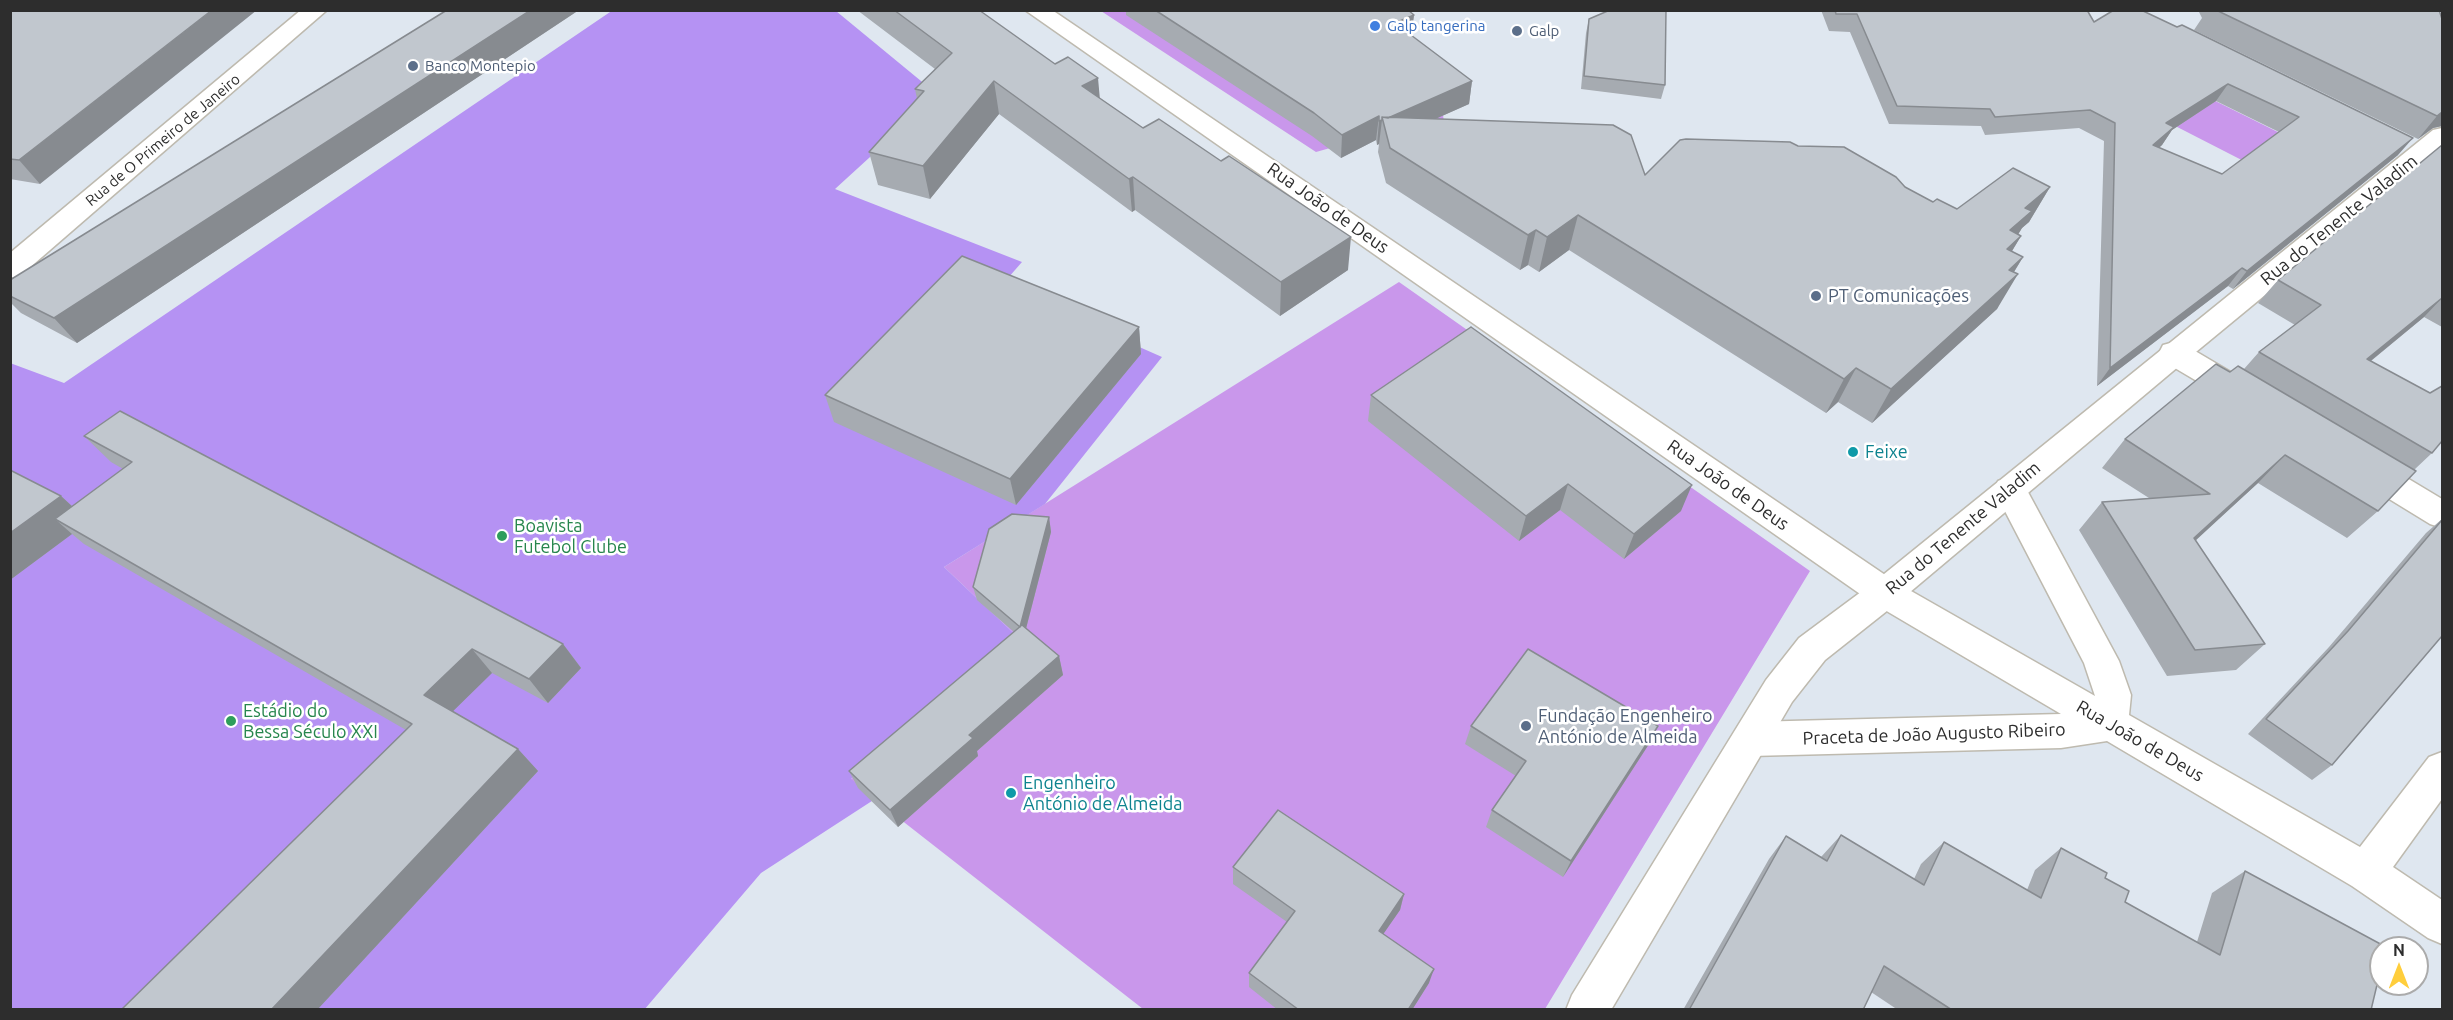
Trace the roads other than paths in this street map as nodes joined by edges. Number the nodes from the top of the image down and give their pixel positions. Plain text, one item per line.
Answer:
1 (316, 10) edge
2 (1036, 10) edge
3 (2426, 149) edge
4 (10, 269) edge
5 (2175, 353) junction
6 (2274, 413) edge
7 (2333, 449) edge
8 (2010, 490) junction
9 (2442, 515) edge
10 (1885, 593) junction
11 (2110, 724) junction
12 (1751, 739) junction
13 (2442, 769) edge
14 (2366, 872) junction
15 (2442, 924) edge
16 (1587, 1010) edge

1 - 4 street, Rua de O Primeiro de Janeiro
2 - 10 street, Rua João de Deus
3 - 5 street, Rua do Tenente Valadim
5 - 6 street
5 - 8 street, Rua do Tenente Valadim
7 - 9 street
8 - 10 street, Rua do Tenente Valadim
8 - 11 street
10 - 11 street, Rua João de Deus
10 - 12 street, Rua do Tenente Valadim
11 - 12 street, Praceta de João Augusto Ribeiro
11 - 14 street, Rua João de Deus
12 - 16 street, Rua do Tenente Valadim
13 - 14 street
14 - 15 street, Rua João de Deus

